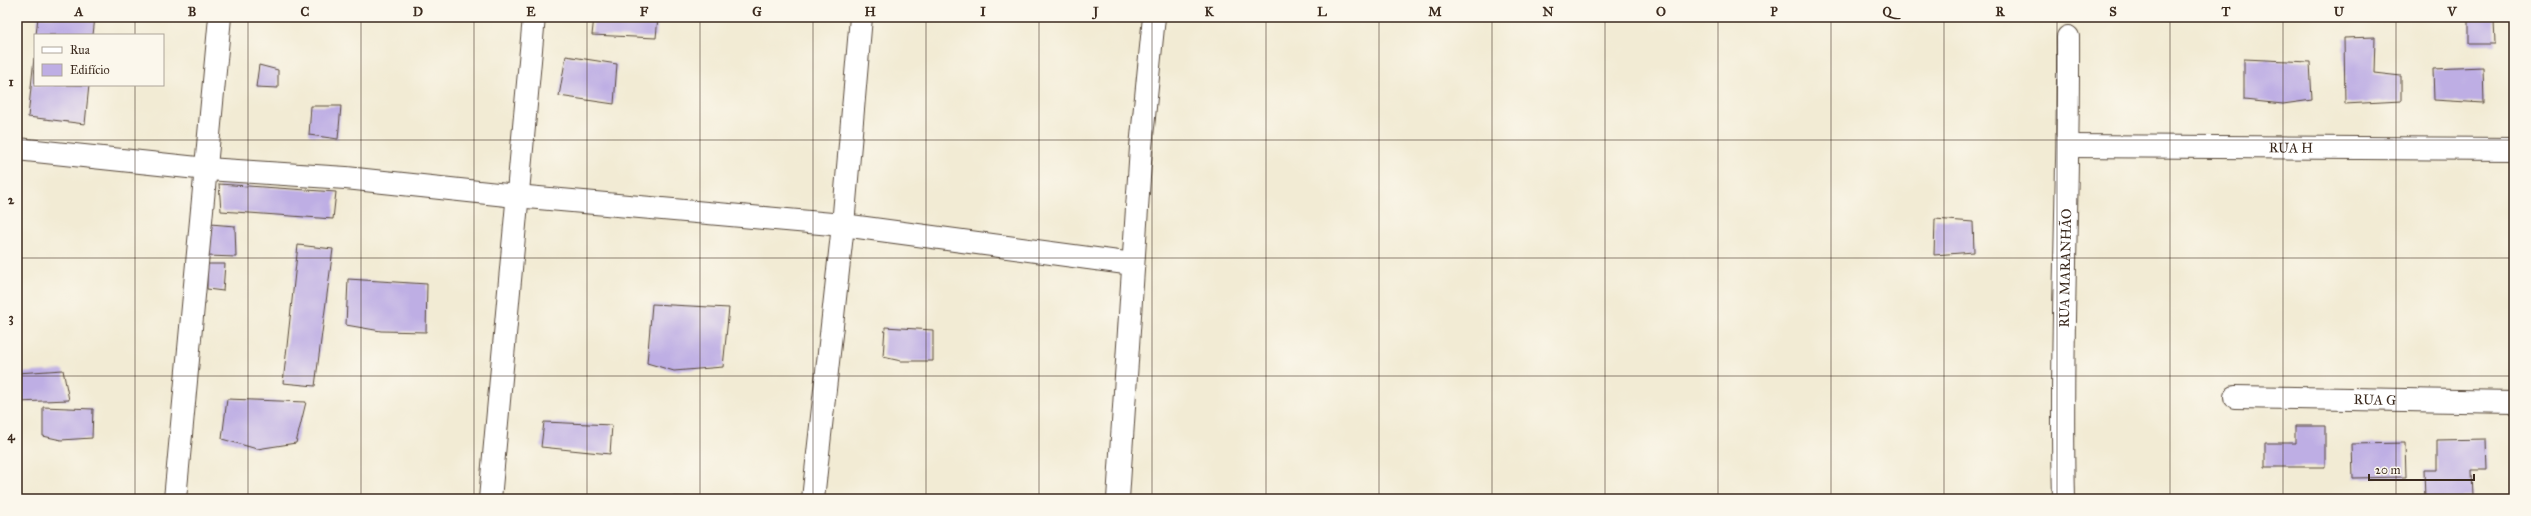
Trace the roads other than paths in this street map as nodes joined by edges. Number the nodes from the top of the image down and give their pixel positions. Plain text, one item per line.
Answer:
1 (220, 17) edge
2 (534, 17) edge
3 (861, 17) edge
4 (1154, 17) edge
5 (2068, 37) dead end
6 (2069, 146) junction
7 (17, 149) edge
8 (2514, 149) edge
9 (206, 169) junction
10 (516, 196) junction
11 (842, 224) junction
12 (1133, 264) junction
13 (2235, 397) dead end
14 (2514, 402) edge
15 (175, 499) edge
16 (490, 499) edge
17 (813, 499) edge
18 (1118, 499) edge
19 (2064, 499) edge

1 - 9 street
2 - 10 street
3 - 11 street
4 - 12 street
5 - 6 street, RUA MARANHÃO
6 - 8 street, RUA H
6 - 19 street, RUA MARANHÃO
7 - 9 street
9 - 10 street
9 - 15 street
10 - 11 street
10 - 16 street
11 - 12 street
11 - 17 street
12 - 18 street
13 - 14 street, RUA G

